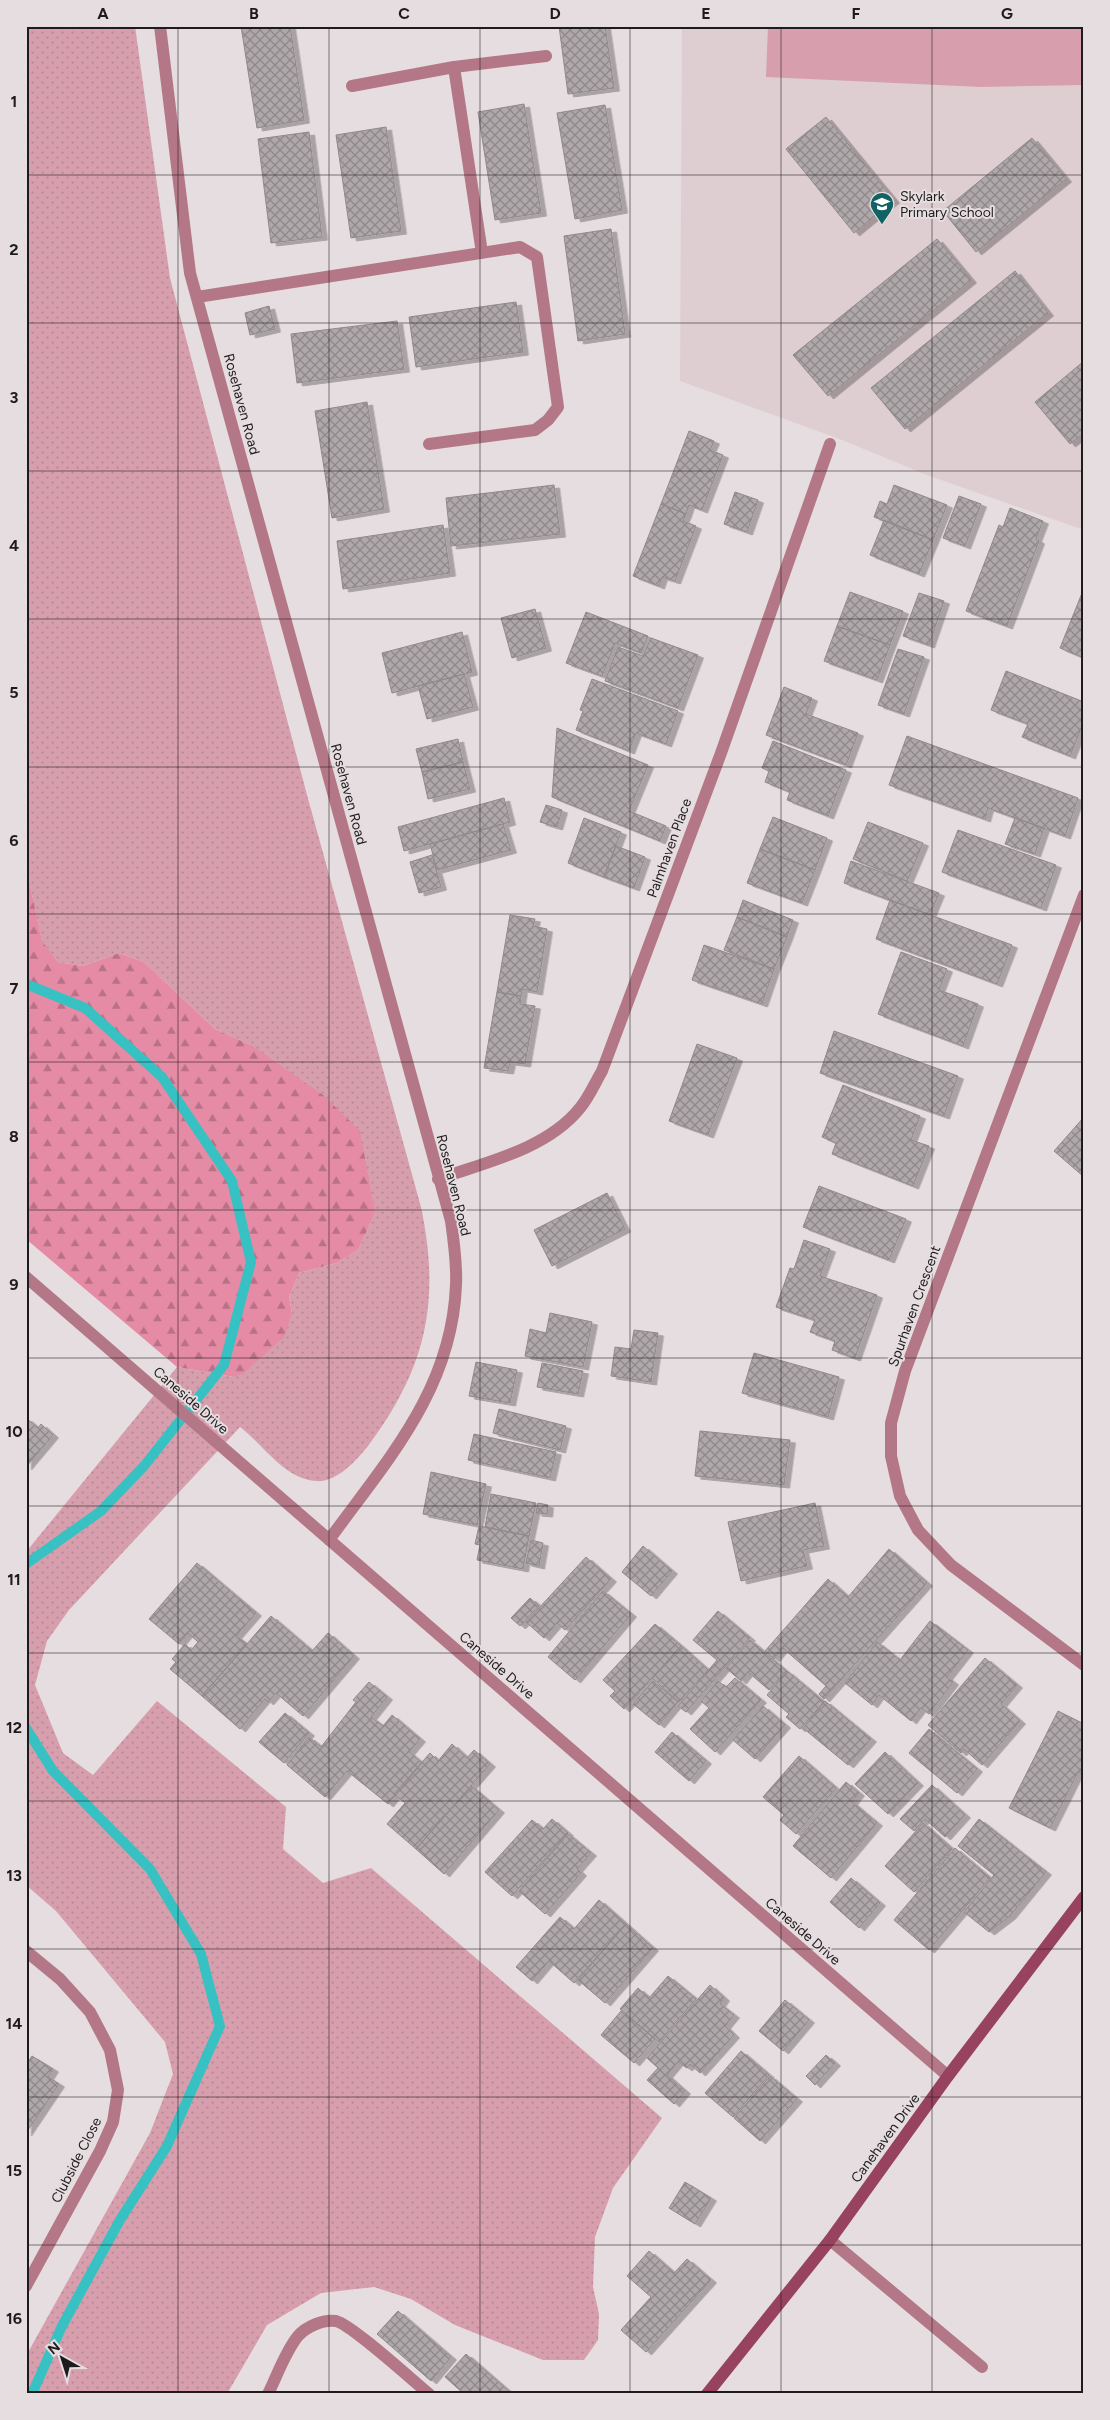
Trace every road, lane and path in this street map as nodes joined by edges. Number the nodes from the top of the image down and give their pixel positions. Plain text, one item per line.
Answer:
1 (160, 26) edge
2 (546, 56) dead end
3 (454, 67) junction
4 (352, 86) dead end
5 (482, 253) junction
6 (197, 297) junction
7 (429, 444) dead end
8 (830, 444) dead end
9 (1084, 895) edge
10 (438, 1179) junction
11 (26, 1277) edge
12 (329, 1540) junction
13 (1084, 1666) edge
14 (1084, 1897) edge
15 (26, 1950) edge
16 (948, 2076) junction
17 (830, 2240) junction
18 (26, 2286) edge
19 (982, 2367) dead end
20 (268, 2394) edge
21 (429, 2394) edge
22 (707, 2394) edge

1 - 6 street, Rosehaven Road
2 - 3 street
3 - 4 street
3 - 5 street
5 - 6 street
5 - 7 street
6 - 10 street, Rosehaven Road
8 - 10 street, Palmhaven Place
9 - 13 street, Spurhaven Crescent
10 - 12 street, Rosehaven Road
11 - 12 street, Caneside Drive
12 - 16 street, Caneside Drive
14 - 16 street, Canehaven Drive
15 - 18 street, Clubside Close
16 - 17 street, Canehaven Drive
17 - 19 street
17 - 22 street, Canehaven Drive
20 - 21 street

